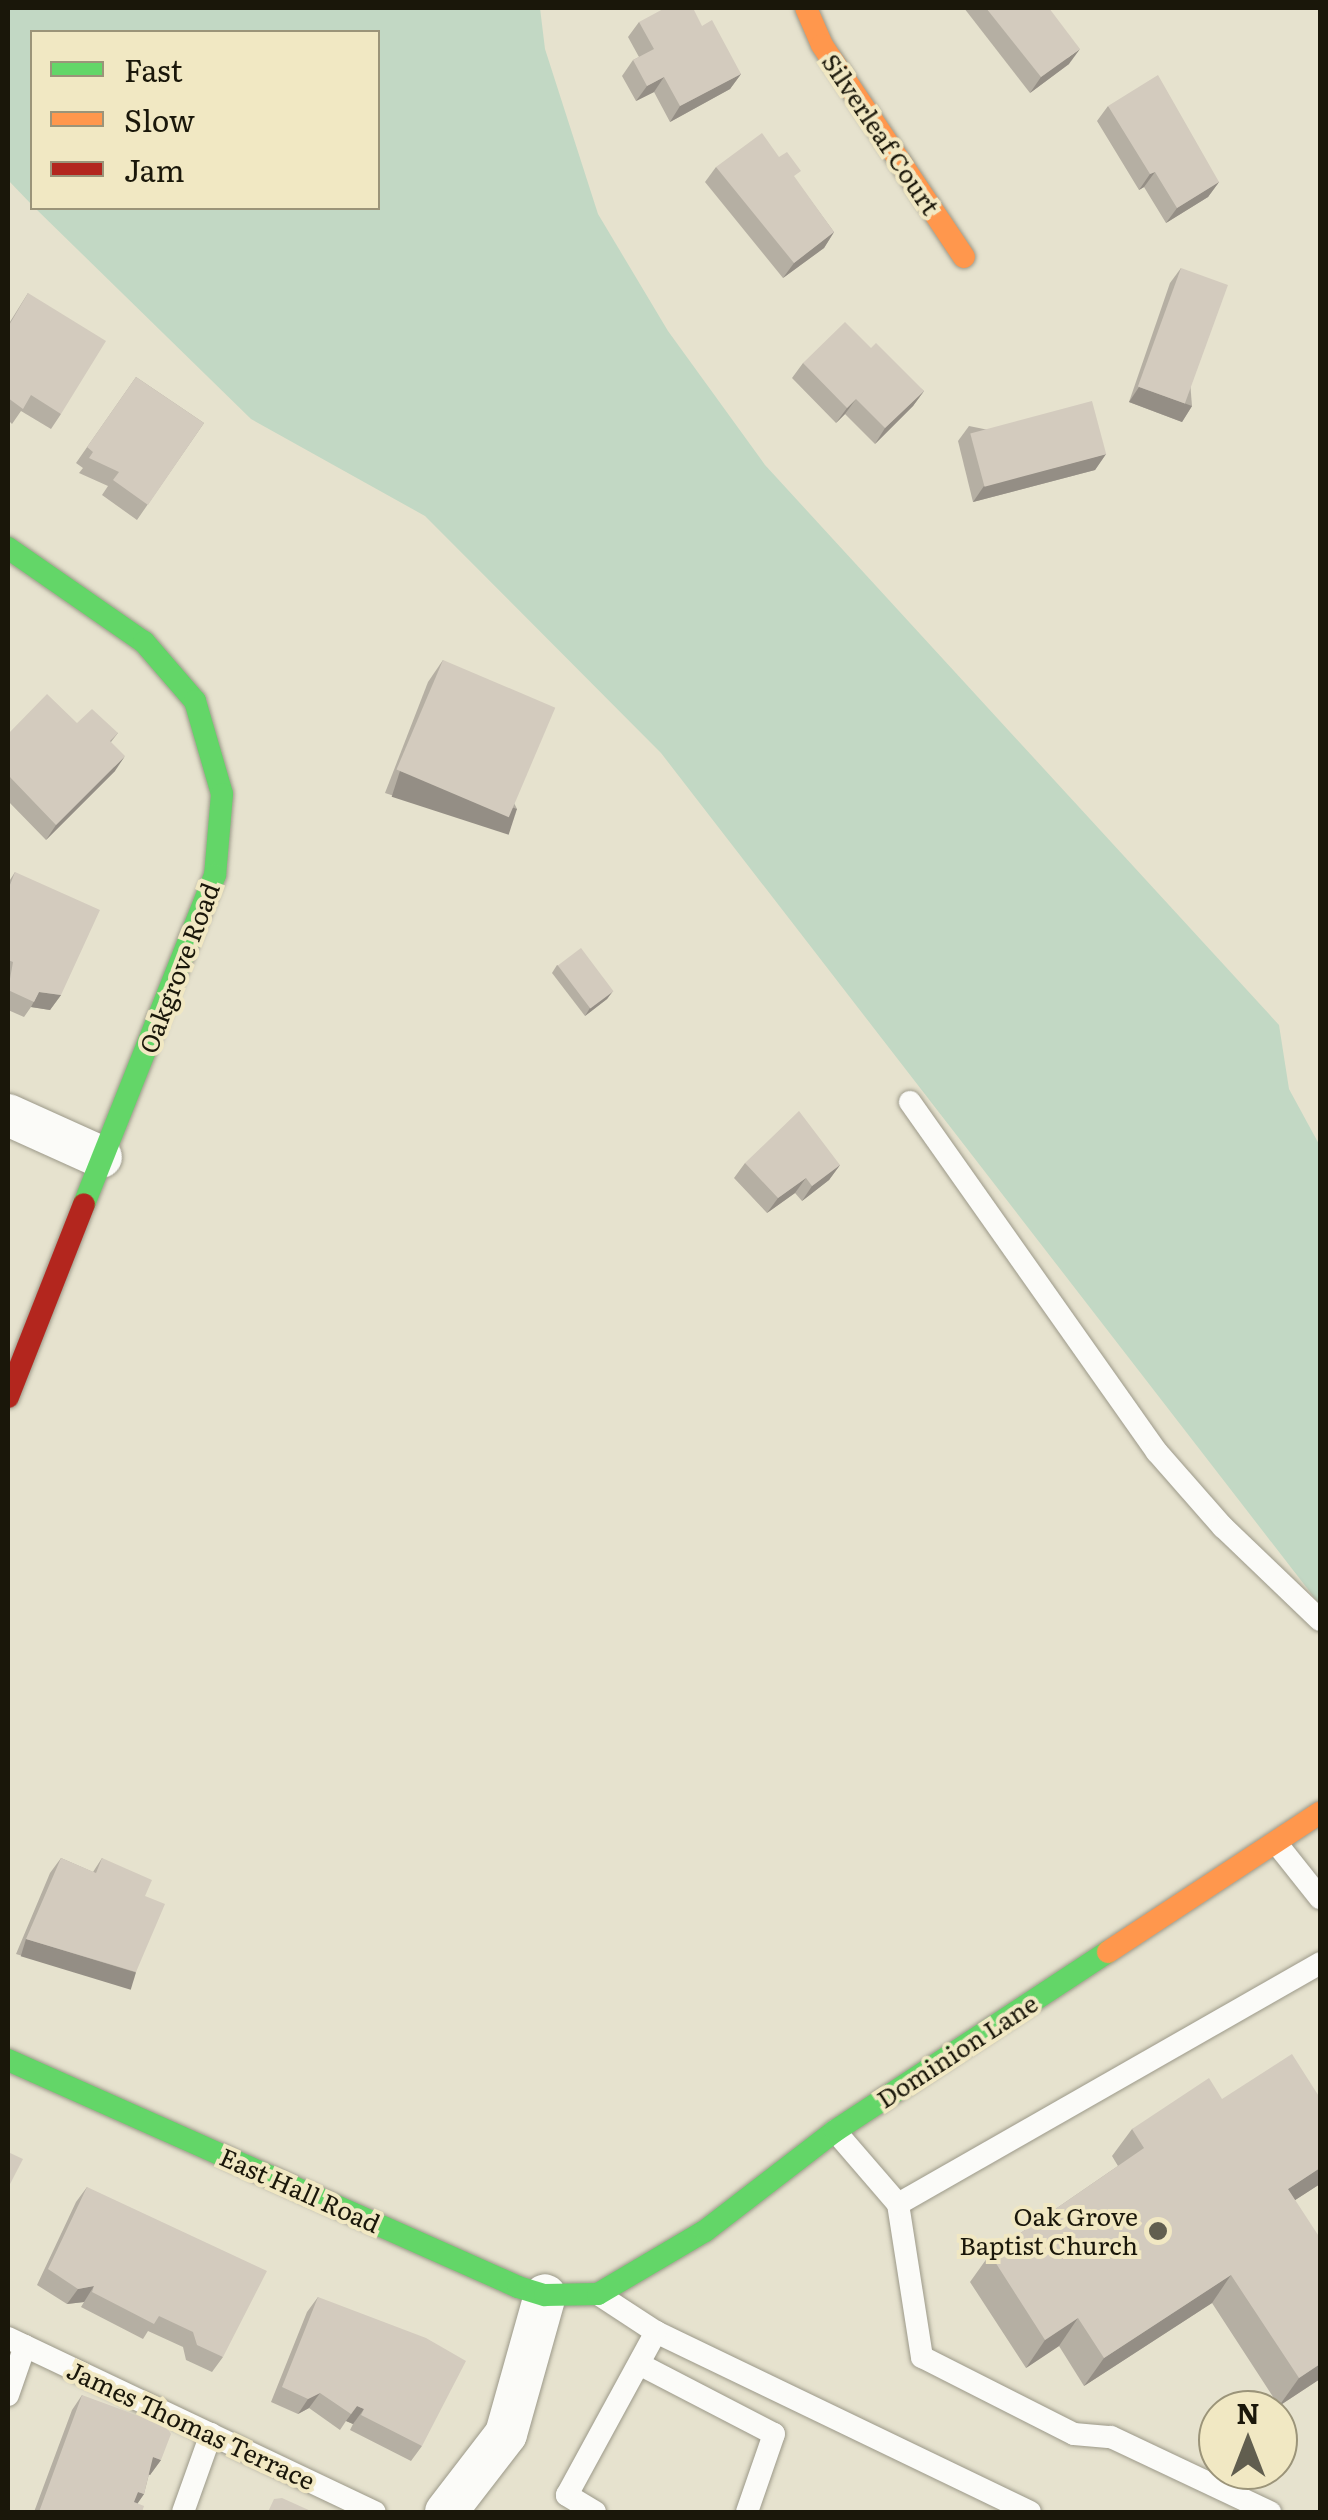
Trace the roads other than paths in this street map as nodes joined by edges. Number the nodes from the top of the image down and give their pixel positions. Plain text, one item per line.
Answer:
1 (806, 8) edge
2 (964, 257) dead end
3 (8, 548) edge
4 (910, 1102) dead end
5 (8, 1115) edge
6 (101, 1158) junction
7 (8, 1398) edge
8 (1320, 1620) edge
9 (1320, 1814) edge
10 (1276, 1844) junction
11 (1320, 1898) edge
12 (1320, 1963) edge
13 (8, 2060) edge
14 (835, 2131) junction
15 (898, 2204) junction
16 (598, 2294) junction
17 (545, 2295) junction
18 (656, 2332) junction
19 (16, 2342) edge
20 (639, 2364) junction
21 (8, 2395) edge
22 (211, 2434) junction
23 (997, 2505) edge
24 (183, 2512) edge
25 (375, 2512) edge
26 (446, 2512) edge
27 (594, 2512) edge
28 (747, 2512) edge
29 (1030, 2512) edge
30 (1270, 2512) edge

1 - 2 street, Silverleaf Court
3 - 6 street, Oakgrove Road
4 - 8 lane
5 - 6 street
6 - 7 street, Oakgrove Road
9 - 10 street, Dominion Lane
10 - 11 lane
10 - 14 street, Dominion Lane
12 - 15 lane
13 - 17 street, East Hall Road
14 - 15 lane
14 - 16 street, Dominion Lane
15 - 30 lane
16 - 17 street, East Hall Road
16 - 18 lane
17 - 26 street
18 - 20 lane
18 - 23 lane
19 - 21 lane
19 - 22 lane, James Thomas Terrace
20 - 27 lane
20 - 28 lane
22 - 24 lane
22 - 25 lane, James Thomas Terrace
23 - 29 lane

